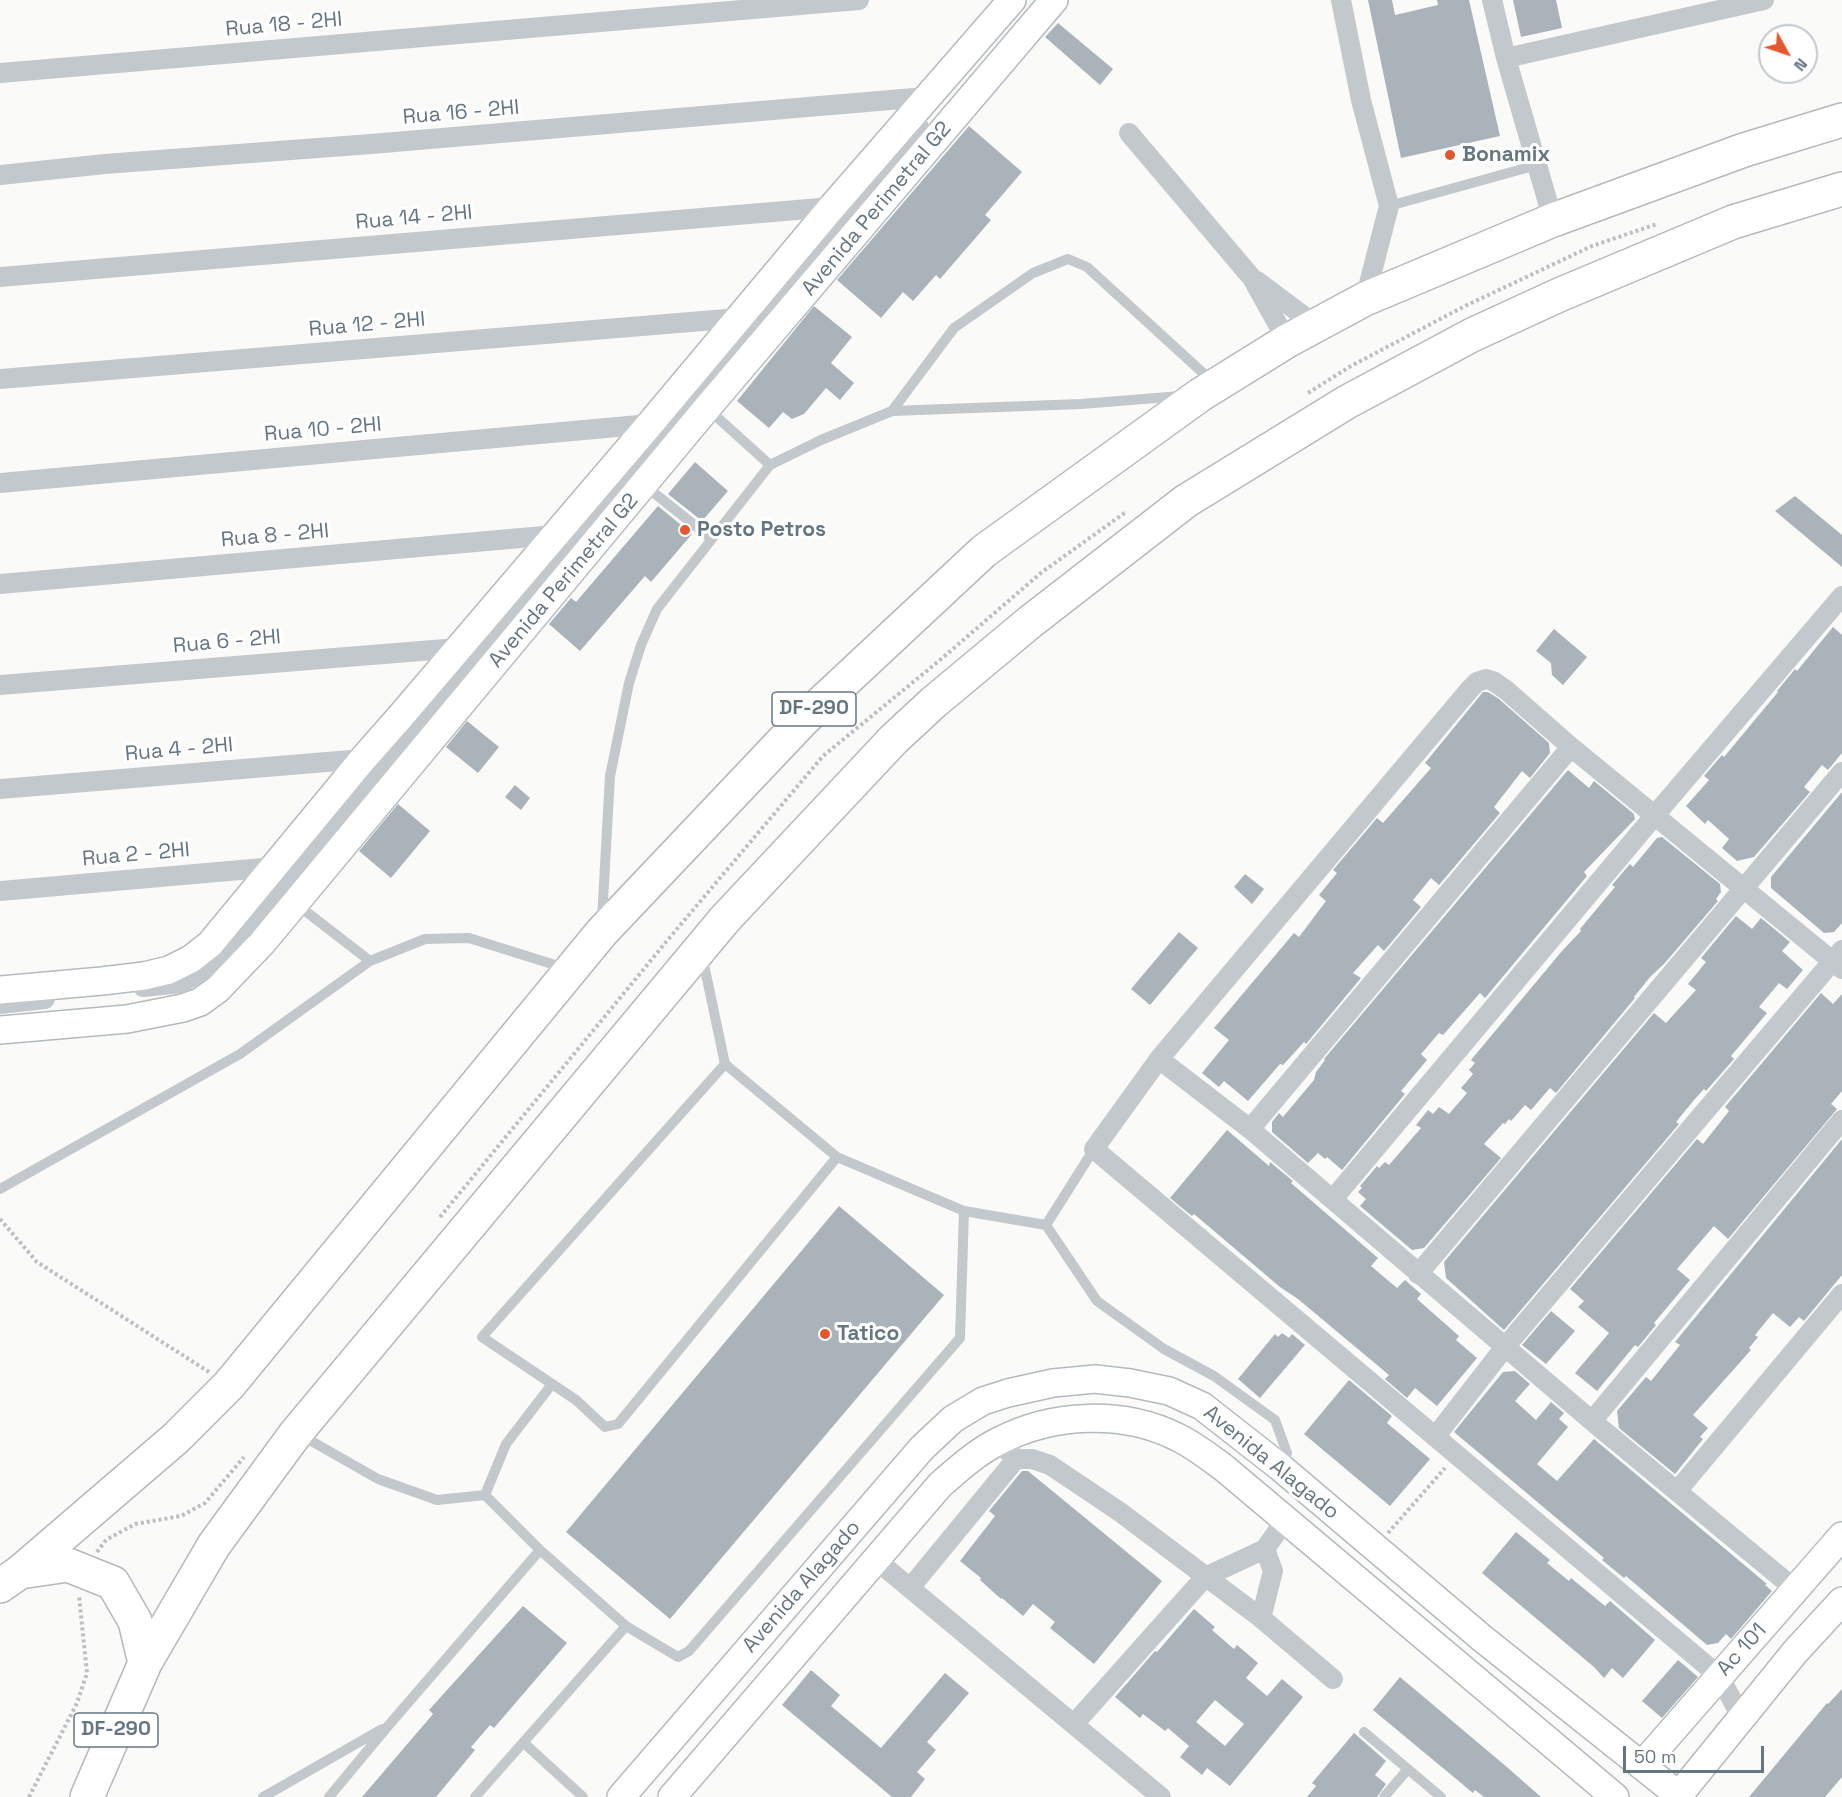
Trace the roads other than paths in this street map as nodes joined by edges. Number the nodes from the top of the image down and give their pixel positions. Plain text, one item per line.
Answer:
1 (860, 0) edge
2 (1012, 0) edge
3 (1024, 0) edge
4 (1054, 0) edge
5 (1341, 0) edge
6 (1492, 0) edge
7 (1764, 0) edge
8 (1506, 58) junction
9 (0, 73) edge
10 (926, 97) junction
11 (1842, 120) edge
12 (1129, 133) dead end
13 (1537, 165) junction
14 (0, 175) edge
15 (1842, 189) edge
16 (1389, 206) junction
17 (832, 207) junction
18 (1553, 220) junction
19 (808, 264) junction
20 (0, 277) edge
21 (1252, 278) junction
22 (1365, 299) junction
23 (774, 302) junction
24 (739, 318) junction
25 (1317, 326) junction
26 (1287, 341) junction
27 (0, 379) edge
28 (1208, 390) junction
29 (707, 408) junction
30 (892, 411) junction
31 (651, 424) junction
32 (770, 465) junction
33 (0, 483) edge
34 (644, 485) junction
35 (555, 535) junction
36 (712, 539) junction
37 (0, 584) edge
38 (1842, 596) edge
39 (458, 648) junction
40 (0, 685) edge
41 (447, 689) junction
42 (414, 728) junction
43 (1571, 747) junction
44 (363, 759) junction
45 (1842, 772) edge
46 (0, 789) edge
47 (1655, 815) junction
48 (275, 867) junction
49 (1744, 887) junction
50 (0, 891) edge
51 (295, 903) junction
52 (602, 932) junction
53 (700, 949) junction
54 (1839, 960) edge
55 (370, 962) junction
56 (571, 970) junction
57 (0, 990) edge
58 (0, 1004) edge
59 (0, 1030) edge
60 (1159, 1059) junction
61 (725, 1064) junction
62 (1842, 1120) edge
63 (1250, 1129) junction
64 (1094, 1149) junction
65 (837, 1157) junction
66 (0, 1189) edge
67 (1333, 1199) junction
68 (964, 1211) junction
69 (1046, 1225) junction
70 (1418, 1274) junction
71 (1842, 1294) edge
72 (1505, 1347) junction
73 (552, 1384) junction
74 (1592, 1421) junction
75 (296, 1433) junction
76 (1435, 1437) junction
77 (1007, 1450) junction
78 (1280, 1467) junction
79 (1678, 1490) junction
80 (485, 1495) junction
81 (1339, 1517) junction
82 (1289, 1522) junction
83 (1842, 1536) edge
84 (1265, 1549) junction
85 (540, 1550) junction
86 (875, 1559) junction
87 (1205, 1577) junction
88 (10, 1579) edge
89 (910, 1588) junction
90 (1796, 1590) junction
91 (1842, 1601) edge
92 (1261, 1618) junction
93 (626, 1626) junction
94 (145, 1663) junction
95 (1719, 1676) junction
96 (1333, 1679) dead end
97 (1742, 1718) junction
98 (1074, 1724) junction
99 (388, 1726) junction
100 (1364, 1732) dead end
101 (524, 1743) junction
102 (1643, 1764) junction
103 (1407, 1769) junction
104 (1680, 1796) edge
105 (87, 1797) edge
106 (263, 1797) edge
107 (329, 1797) edge
108 (475, 1797) edge
109 (583, 1797) edge
110 (621, 1797) edge
111 (672, 1797) edge
112 (1161, 1797) edge
113 (1384, 1797) edge
114 (1441, 1797) edge
115 (1615, 1797) edge

1 - 9 street, Rua 18 - 2HI
2 - 10 street, Avenida Perimetral G2
3 - 19 street
4 - 19 street, Avenida Perimetral G2
5 - 16 street
6 - 8 street
7 - 8 street
8 - 13 street
10 - 14 street, Rua 16 - 2HI
10 - 17 street, Avenida Perimetral G2
11 - 18 highway, DF-290
12 - 21 street
13 - 16 lane
13 - 18 street
15 - 53 highway, DF-290
16 - 22 street
17 - 19 street, Avenida Perimetral G2
17 - 20 street, Rua 14 - 2HI
18 - 22 highway, DF-290
19 - 23 street, Avenida Perimetral G2
21 - 25 street
21 - 26 street
22 - 25 highway, DF-290
23 - 24 street, Avenida Perimetral G2
23 - 29 street, Avenida Perimetral G2
23 - 41 street
24 - 27 street, Rua 12 - 2HI
24 - 31 street, Avenida Perimetral G2
25 - 26 highway, DF-290
26 - 28 highway, DF-290
28 - 30 lane
28 - 30 lane
28 - 52 highway, DF-290
29 - 32 lane
29 - 34 street, Avenida Perimetral G2
30 - 32 lane
31 - 33 street, Rua 10 - 2HI
31 - 35 street, Avenida Perimetral G2
32 - 36 lane
34 - 36 lane
34 - 41 street, Avenida Perimetral G2
35 - 37 street, Rua 8 - 2HI
35 - 39 street, Avenida Perimetral G2
36 - 52 lane
38 - 47 street
39 - 40 street, Rua 6 - 2HI
39 - 41 street, Avenida Perimetral G2
41 - 42 street, Avenida Perimetral G2
41 - 42 street, Avenida Perimetral G2
42 - 44 street, Avenida Perimetral G2
42 - 51 street, Avenida Perimetral G2
42 - 58 street
43 - 47 street
43 - 60 street
43 - 63 street
44 - 46 street, Rua 4 - 2HI
44 - 48 street, Avenida Perimetral G2
45 - 49 street
47 - 49 street
47 - 67 street
48 - 50 street, Rua 2 - 2HI
48 - 57 street, Avenida Perimetral G2
49 - 54 street
49 - 70 street
51 - 55 lane
51 - 59 street, Avenida Perimetral G2
52 - 56 highway, DF-290
53 - 61 lane
53 - 75 highway, DF-290
54 - 72 street
55 - 56 lane
55 - 66 lane
56 - 88 highway, DF-290
60 - 63 street
60 - 64 street
61 - 65 lane
61 - 73 lane
62 - 74 street
63 - 67 street
64 - 69 lane
64 - 76 street
65 - 68 lane
65 - 73 lane
67 - 70 street
68 - 69 lane
68 - 93 lane
69 - 78 lane
70 - 72 street
71 - 79 street
72 - 74 street
72 - 76 street
73 - 80 lane
74 - 79 street
75 - 80 lane
75 - 94 highway, DF-290
76 - 95 street
77 - 82 street, Avenida Alagado
77 - 86 street, Avenida Alagado
77 - 87 street
77 - 89 street
78 - 81 street, Avenida Alagado
78 - 82 street
78 - 110 street, Avenida Alagado
79 - 90 street
80 - 85 lane
81 - 82 street
81 - 102 street, Avenida Alagado
82 - 84 street
82 - 115 street, Avenida Alagado
83 - 90 street, Ac 101
84 - 87 street
84 - 92 street
85 - 93 lane
85 - 99 lane
86 - 89 street
86 - 111 street, Avenida Alagado
87 - 92 street
87 - 98 street
88 - 94 highway
89 - 98 street
90 - 95 street, Ac 101
91 - 97 street
92 - 96 street
93 - 101 lane
94 - 105 highway, DF-290
95 - 97 street
95 - 102 street, Ac 101
97 - 104 street
98 - 112 street
99 - 106 lane
99 - 107 lane
100 - 103 lane
101 - 108 lane
101 - 109 lane
102 - 104 street, Avenida Alagado
103 - 113 lane
103 - 114 lane

